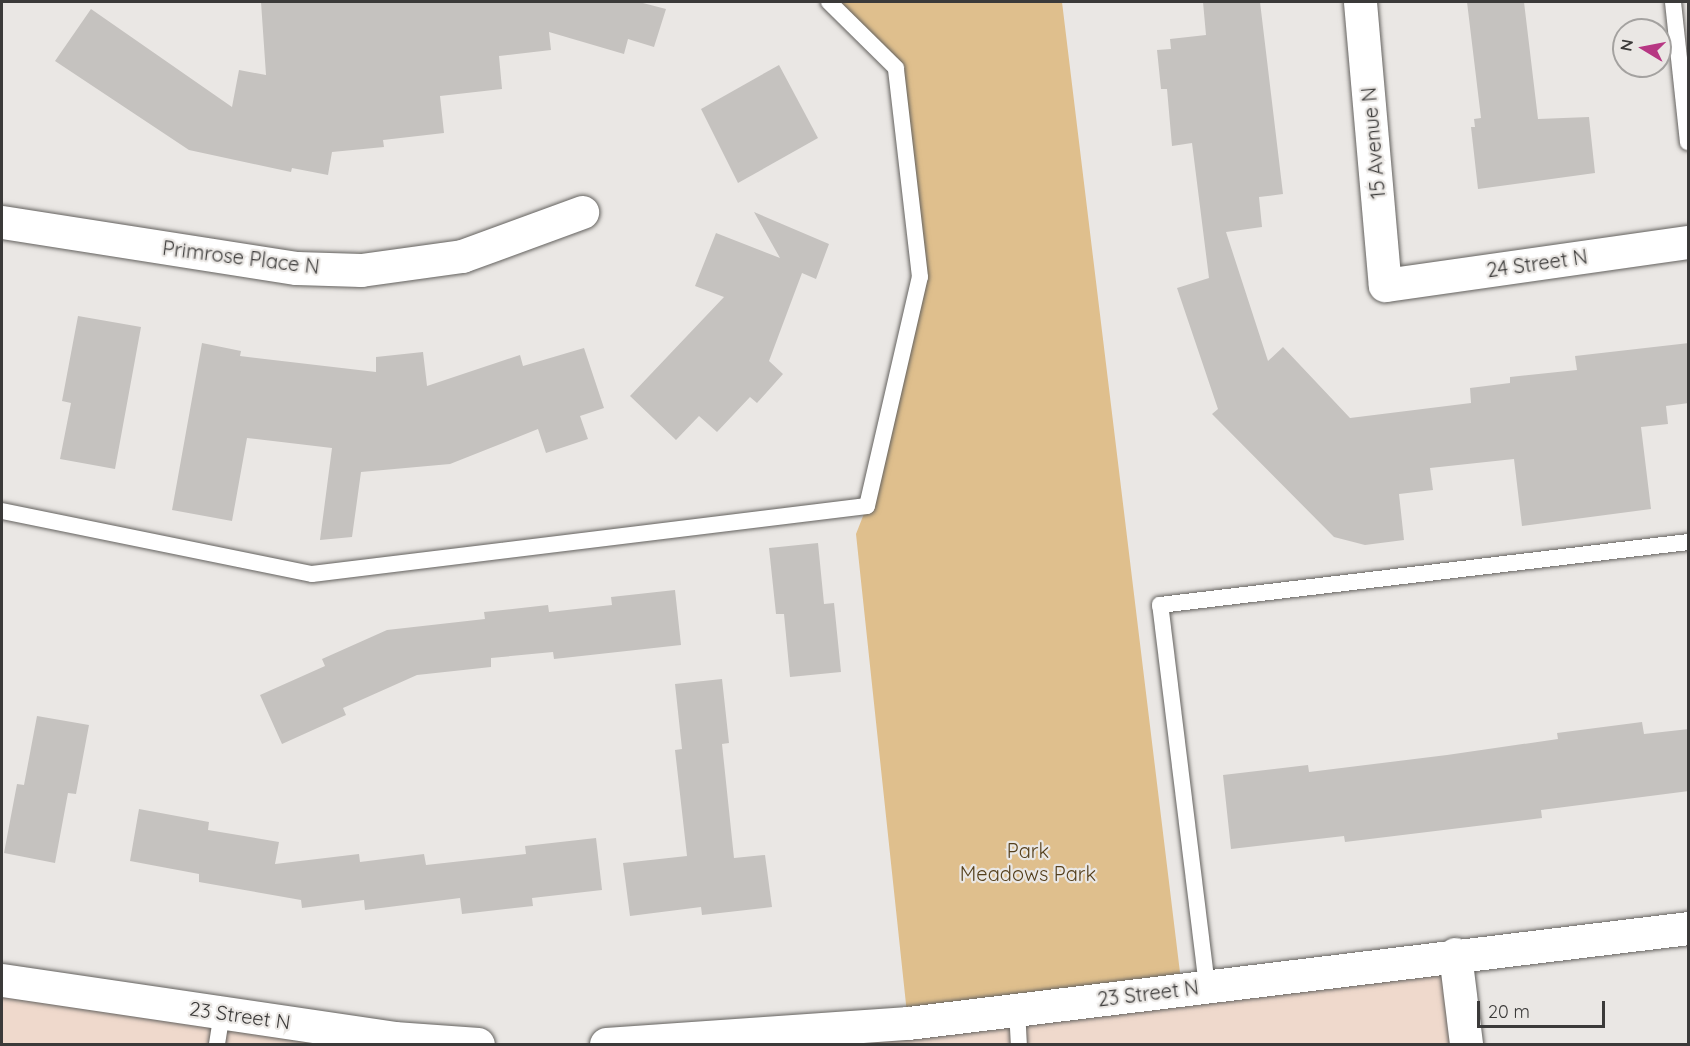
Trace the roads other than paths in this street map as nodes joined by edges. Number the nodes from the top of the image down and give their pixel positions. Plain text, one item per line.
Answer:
1 (829, 2) edge
2 (1360, 2) edge
3 (1673, 2) edge
4 (1689, 142) edge
5 (582, 212) dead end
6 (2, 222) edge
7 (1689, 242) edge
8 (1385, 285) joint
9 (2, 511) edge
10 (1689, 542) edge
11 (1689, 928) edge
12 (1455, 954) junction
13 (2, 980) edge
14 (1207, 986) junction
15 (1017, 1010) junction
16 (222, 1012) junction
17 (755, 1039) edge
18 (217, 1044) edge
19 (478, 1044) edge
20 (606, 1044) edge
21 (1019, 1044) edge
22 (1466, 1044) edge

1 - 9 lane
2 - 8 street, 15 Avenue N
3 - 4 lane
5 - 6 street, Primrose Place N
7 - 8 street, 24 Street N
10 - 14 lane
11 - 12 street, 23 Street N
12 - 14 street, 23 Street N
12 - 22 street
13 - 16 street, 23 Street N
14 - 15 street, 23 Street N
15 - 17 street, 23 Street N
15 - 21 lane
16 - 18 lane
16 - 19 street, 23 Street N
17 - 20 street, 23 Street N

